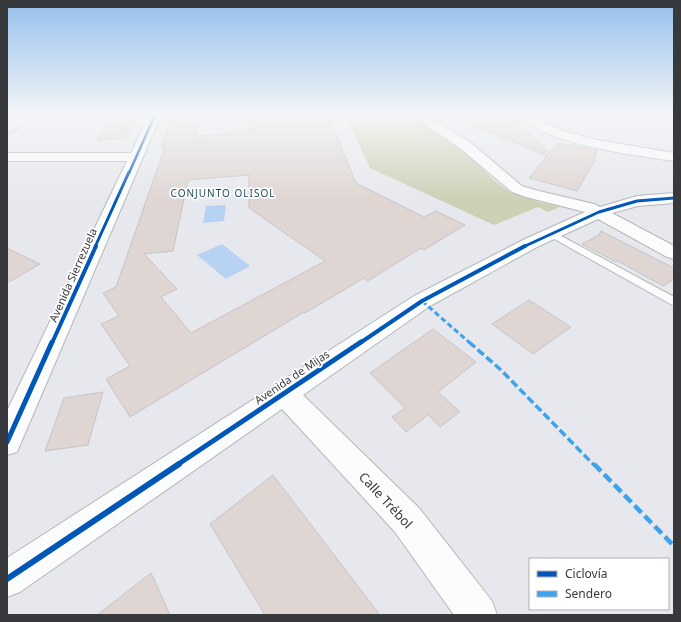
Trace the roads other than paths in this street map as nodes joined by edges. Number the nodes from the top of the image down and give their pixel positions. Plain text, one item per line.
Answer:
1 (142, 144) edge
2 (463, 144) edge
3 (596, 144) edge
4 (649, 144) edge
5 (674, 148) edge
6 (7, 157) edge
7 (136, 157) junction
8 (674, 158) edge
9 (674, 198) edge
10 (599, 212) junction
11 (552, 234) junction
12 (674, 253) edge
13 (674, 302) edge
14 (284, 393) junction
15 (7, 442) edge
16 (7, 579) edge
17 (478, 615) edge

1 - 7 street, Avenida Sierrezuela
2 - 10 street
3 - 8 street
4 - 5 street
6 - 7 street
7 - 15 street, Avenida Sierrezuela
9 - 10 street, Avenida de Mijas
10 - 11 street, Avenida de Mijas
10 - 12 street
11 - 13 lane
11 - 14 street, Avenida de Mijas
14 - 16 street, Avenida de Mijas
14 - 17 street, Calle Trébol

